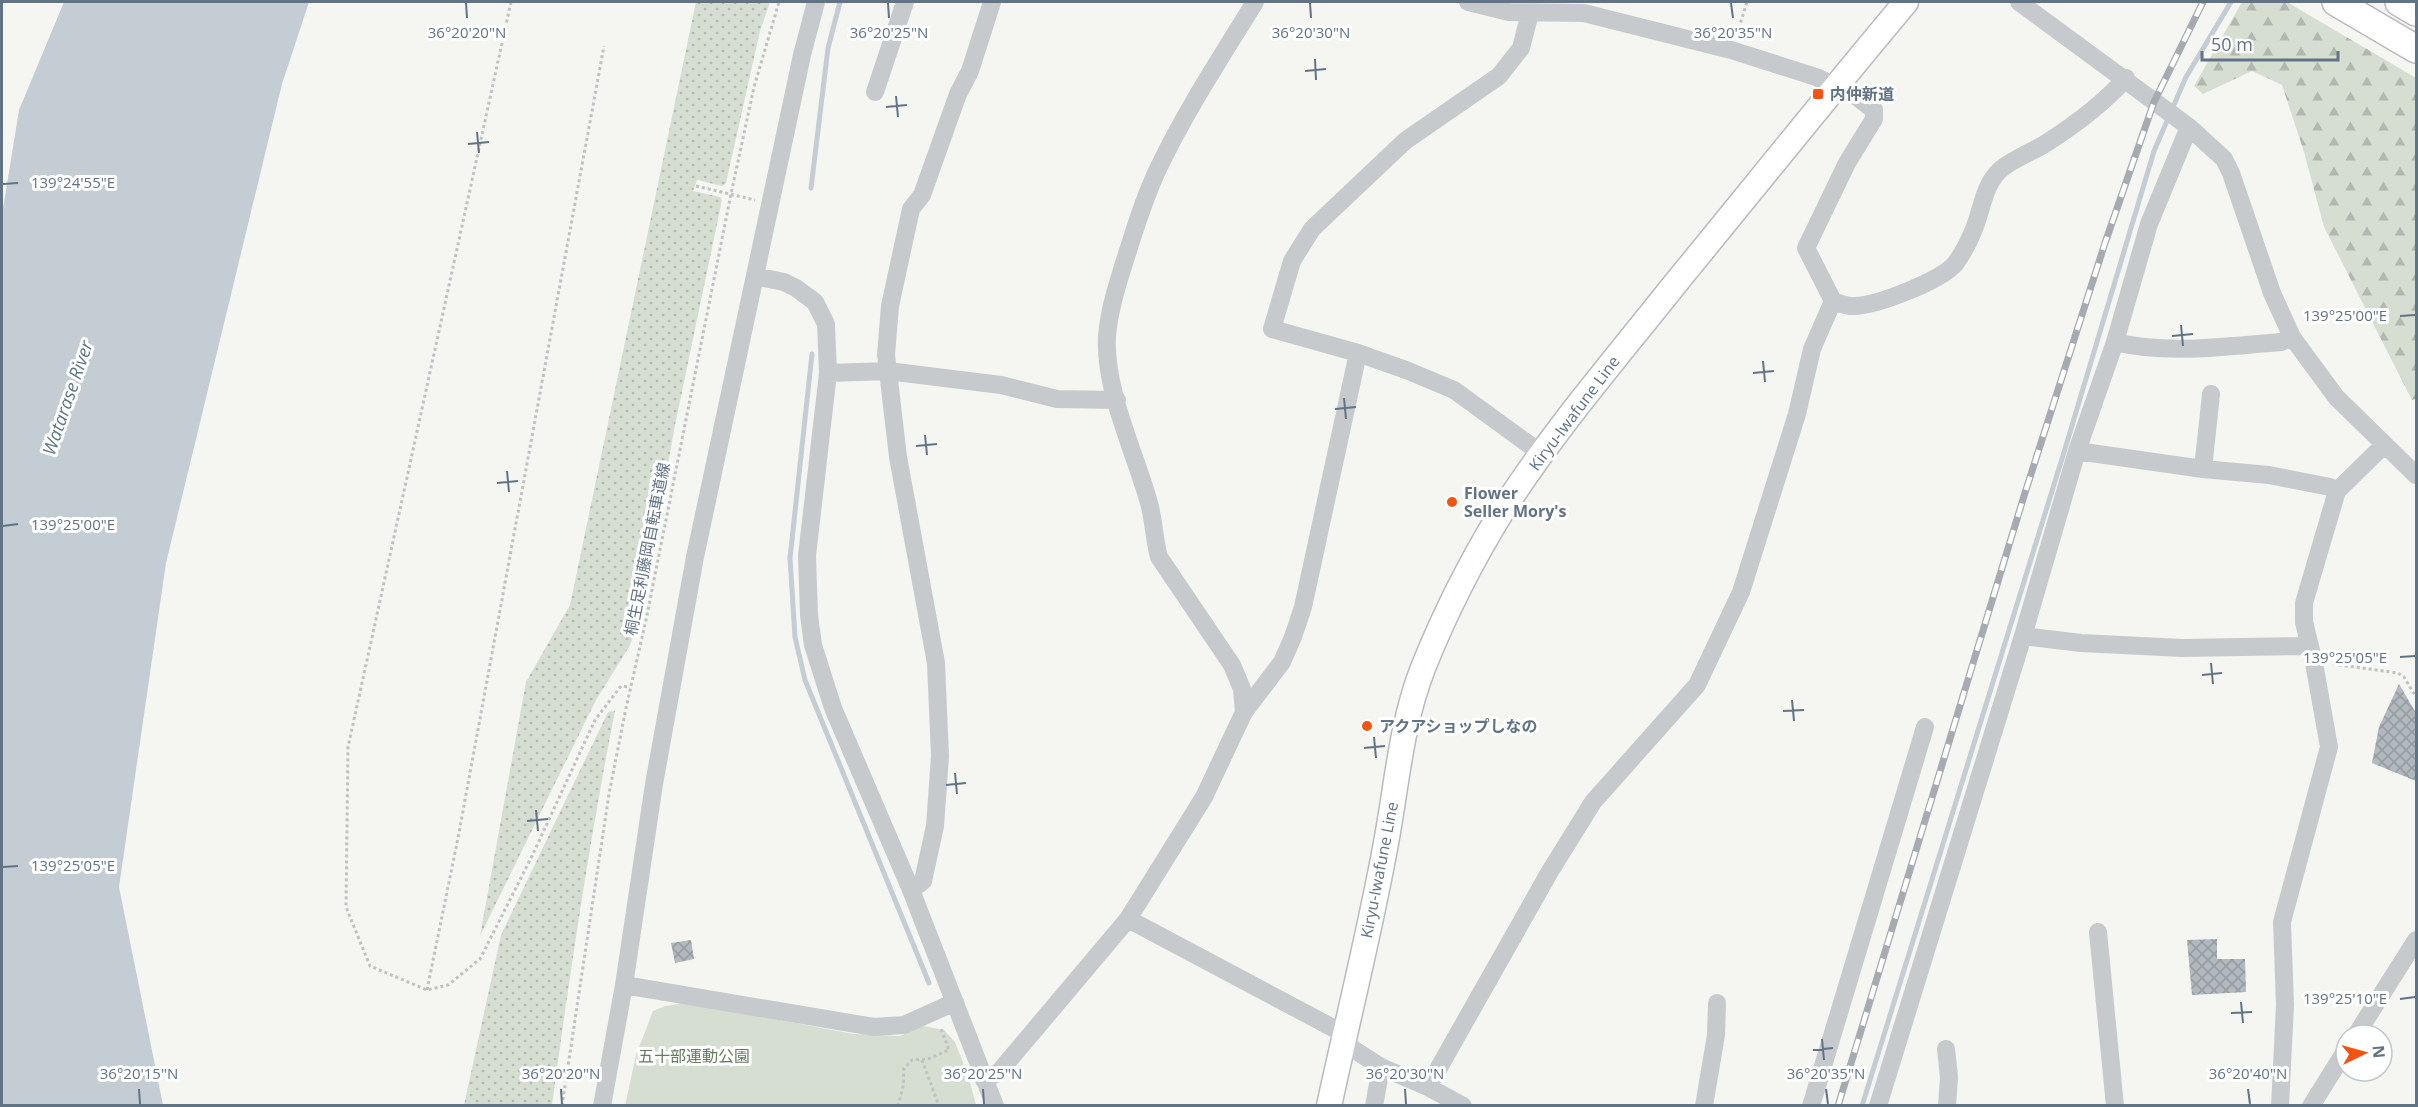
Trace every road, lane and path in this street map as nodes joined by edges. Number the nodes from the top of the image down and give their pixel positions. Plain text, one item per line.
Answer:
1 (511, 2) edge
2 (779, 2) edge
3 (816, 2) edge
4 (905, 2) edge
5 (992, 2) edge
6 (1255, 2) edge
7 (1476, 2) edge
8 (1747, 2) edge
9 (1906, 2) edge
10 (2019, 2) edge
11 (2336, 2) edge
12 (2399, 2) edge
13 (2416, 12) edge
14 (1530, 13) junction
15 (604, 46) dead end
16 (2416, 49) edge
17 (1731, 50) junction
18 (2126, 78) junction
19 (1835, 85) junction
20 (875, 92) dead end
21 (2178, 119) junction
22 (696, 186) dead end
23 (731, 194) junction
24 (756, 200) dead end
25 (755, 276) junction
26 (1833, 301) junction
27 (2292, 337) junction
28 (2115, 342) junction
29 (1358, 354) junction
30 (888, 370) junction
31 (828, 373) junction
32 (2211, 394) dead end
33 (1117, 400) junction
34 (2384, 445) junction
35 (2077, 451) junction
36 (1542, 454) junction
37 (2203, 469) junction
38 (2416, 475) edge
39 (2337, 491) junction
40 (2023, 636) junction
41 (2312, 655) junction
42 (630, 687) junction
43 (2416, 697) edge
44 (1244, 712) junction
45 (1925, 727) dead end
46 (911, 890) junction
47 (1128, 919) junction
48 (2098, 932) dead end
49 (2416, 940) edge
50 (624, 985) junction
51 (427, 990) junction
52 (955, 1002) junction
53 (1717, 1003) dead end
54 (2364, 1023) edge
55 (941, 1029) dead end
56 (1344, 1039) junction
57 (1946, 1049) dead end
58 (922, 1060) junction
59 (1381, 1067) junction
60 (2334, 1069) edge
61 (984, 1080) junction
62 (1428, 1087) junction
63 (561, 1106) edge
64 (602, 1106) edge
65 (898, 1106) edge
66 (939, 1106) edge
67 (995, 1106) edge
68 (1329, 1106) edge
69 (1374, 1106) edge
70 (1463, 1106) edge
71 (1704, 1106) edge
72 (1811, 1106) edge
73 (1878, 1106) edge
74 (1947, 1106) edge
75 (2115, 1106) edge
76 (2280, 1106) edge
77 (2310, 1106) edge

1 - 51 path
2 - 23 path, 桐生足利藤岡自転車道線
3 - 25 street
4 - 20 street
5 - 30 street
6 - 33 street
7 - 14 street
8 - 17 path
9 - 19 main road, Kiryu-Iwafune Line
10 - 18 street
11 - 16 highway
12 - 13 highway
14 - 17 street
14 - 29 street
15 - 51 path
17 - 19 street
18 - 21 street
18 - 26 street
19 - 26 street
19 - 36 main road, Kiryu-Iwafune Line
21 - 27 street
21 - 28 street
22 - 23 path
23 - 24 path
23 - 42 path, 桐生足利藤岡自転車道線
25 - 31 street
25 - 50 street
26 - 62 street
27 - 28 street
27 - 34 street
28 - 35 street
29 - 36 street
29 - 44 street
30 - 31 street
30 - 33 street
30 - 46 street
31 - 46 street
32 - 37 street
33 - 44 street
34 - 38 street
34 - 39 street
35 - 37 street
35 - 40 street
36 - 56 main road, Kiryu-Iwafune Line
37 - 39 street
39 - 41 street
40 - 41 street
40 - 73 street
41 - 43 path
41 - 76 street
42 - 51 path
42 - 63 path, 桐生足利藤岡自転車道線
44 - 47 street
45 - 72 street
46 - 52 street
47 - 56 street
47 - 61 street
48 - 75 street
49 - 54 street
50 - 52 street
50 - 64 street
52 - 61 street
53 - 71 street
55 - 58 path
56 - 59 street
56 - 68 main road, Kiryu-Iwafune Line
57 - 74 street
58 - 65 path
58 - 66 path
59 - 62 street
59 - 69 street
60 - 77 street
61 - 67 street
62 - 70 street

